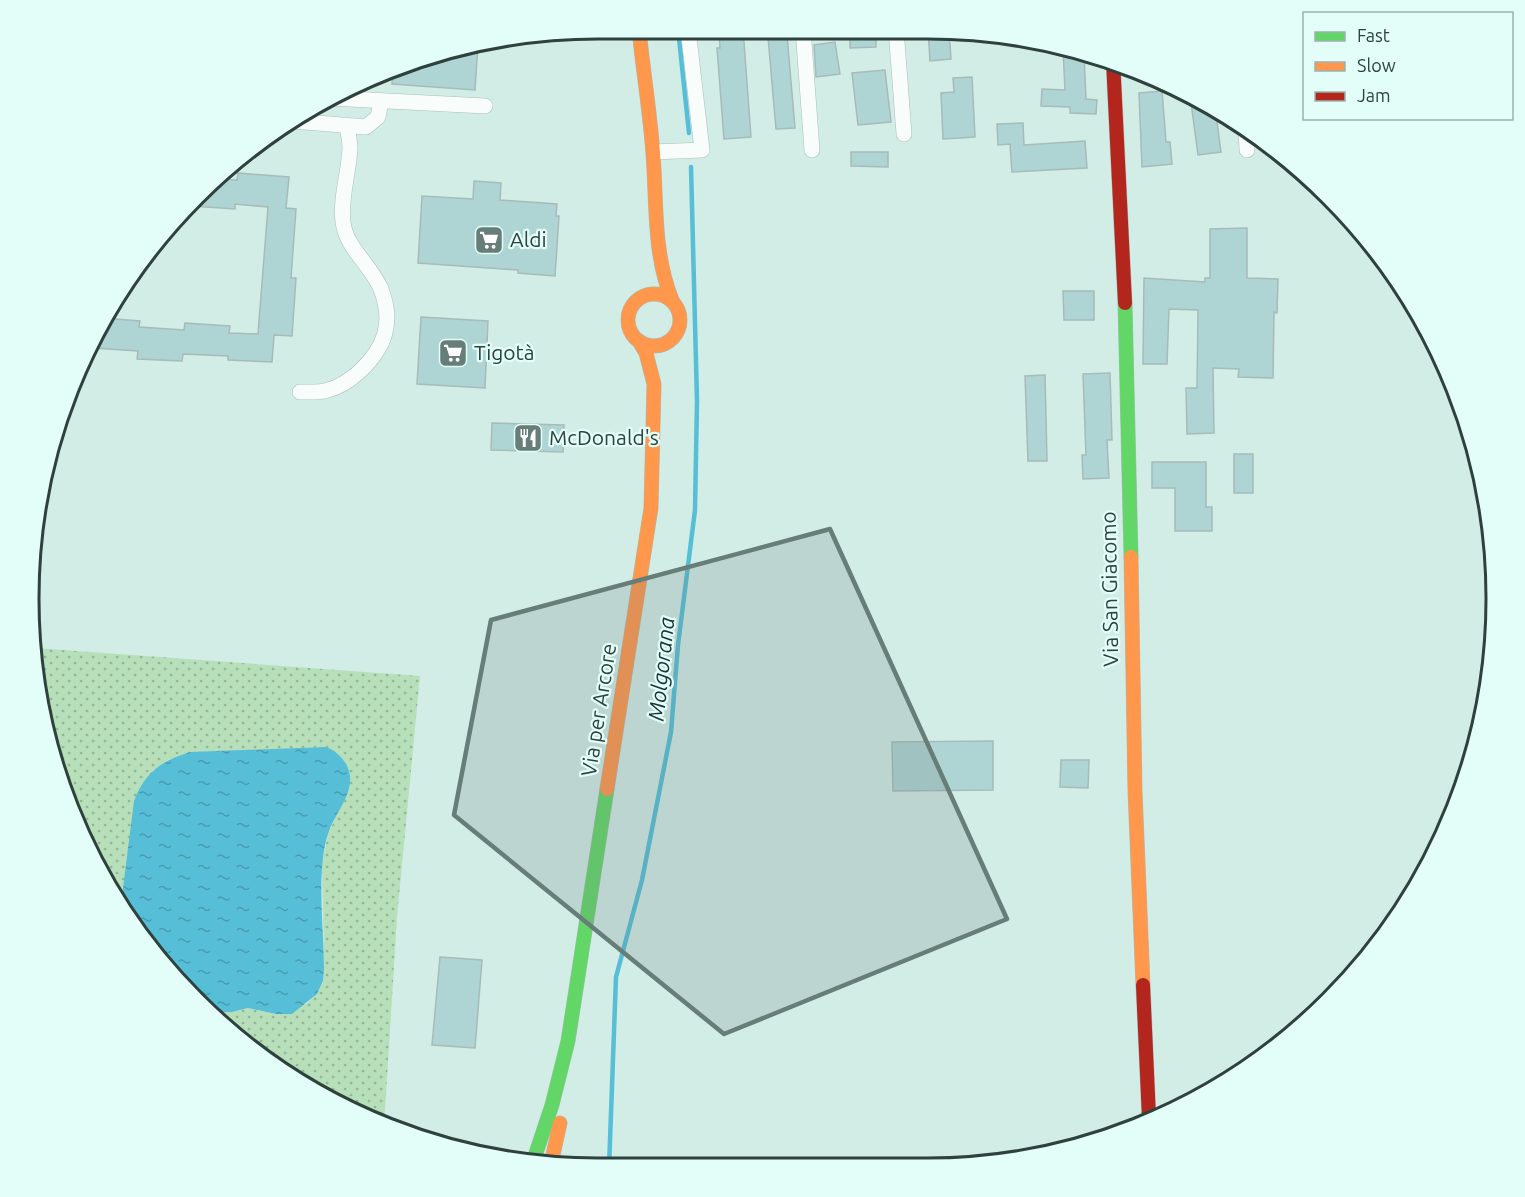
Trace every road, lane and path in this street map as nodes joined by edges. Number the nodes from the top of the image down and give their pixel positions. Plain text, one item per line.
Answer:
1 (640, 39) edge
2 (689, 39) edge
3 (804, 39) edge
4 (897, 39) edge
5 (1114, 72) edge
6 (347, 99) edge
7 (381, 101) junction
8 (485, 106) dead end
9 (306, 122) edge
10 (347, 126) junction
11 (904, 134) dead end
12 (1246, 140) edge
13 (812, 150) dead end
14 (1246, 150) dead end
15 (653, 152) junction
16 (657, 237) junction
17 (638, 299) junction
18 (672, 300) junction
19 (639, 341) junction
20 (667, 342) junction
21 (654, 384) junction
22 (300, 392) dead end
23 (568, 1041) junction
24 (1149, 1111) edge
25 (536, 1154) edge
26 (553, 1156) edge

1 - 15 main road
2 - 15 street
3 - 13 street
4 - 11 street
5 - 24 main road, Via San Giacomo
6 - 7 street
7 - 8 street
7 - 10 street
9 - 10 street
10 - 22 street
12 - 14 street
15 - 16 main road
16 - 17 main road
16 - 18 main road
17 - 18 main road
17 - 19 main road
18 - 20 main road
19 - 20 main road
19 - 21 main road, Via per Arcore
20 - 21 main road, Via per Arcore
21 - 23 main road, Via per Arcore
23 - 25 main road
23 - 26 main road

